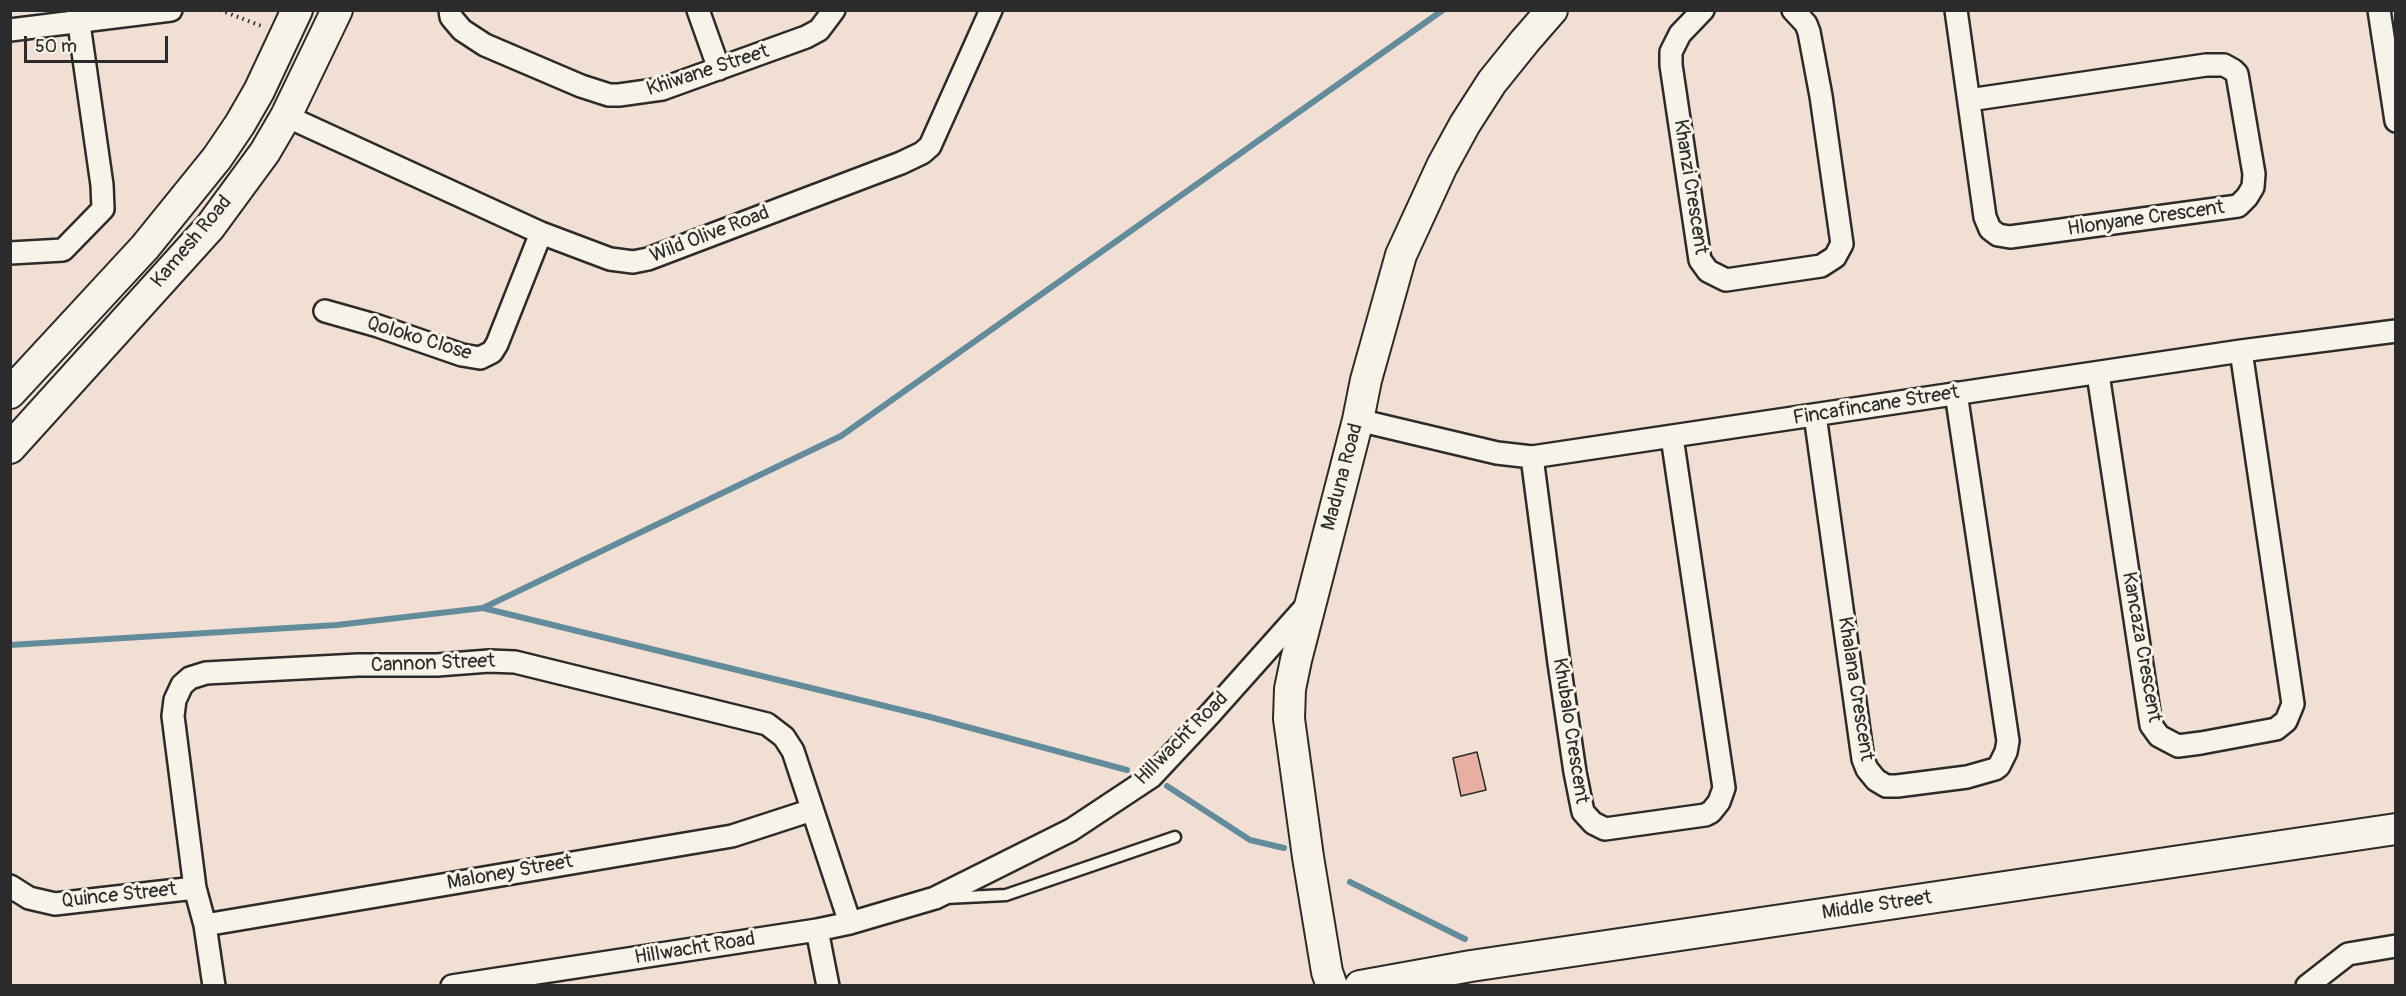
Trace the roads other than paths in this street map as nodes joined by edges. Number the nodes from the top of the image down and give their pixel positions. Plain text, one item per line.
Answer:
1 (171, 10) edge
2 (297, 10) edge
3 (337, 10) edge
4 (450, 10) edge
5 (834, 10) edge
6 (991, 10) edge
7 (1552, 10) edge
8 (1703, 10) edge
9 (1793, 10) edge
10 (1956, 10) edge
11 (2379, 10) edge
12 (698, 11) edge
13 (78, 16) edge
14 (10, 30) edge
15 (2390, 56) edge
16 (719, 69) junction
17 (1969, 100) junction
18 (286, 116) junction
19 (2396, 121) edge
20 (541, 233) junction
21 (10, 253) edge
22 (325, 311) dead end
23 (2396, 331) edge
24 (2241, 351) junction
25 (2098, 374) junction
26 (10, 393) edge
27 (1956, 393) junction
28 (1815, 416) junction
29 (1358, 420) junction
30 (1672, 436) junction
31 (10, 448) edge
32 (1532, 457) junction
33 (1311, 602) junction
34 (812, 810) junction
35 (2396, 829) edge
36 (1175, 837) dead end
37 (10, 886) edge
38 (195, 888) junction
39 (935, 898) junction
40 (850, 923) junction
41 (205, 925) junction
42 (817, 930) junction
43 (2396, 946) edge
44 (454, 985) edge
45 (214, 986) edge
46 (828, 986) edge
47 (1332, 986) edge
48 (1359, 986) edge
49 (2307, 986) edge

1 - 13 street
2 - 26 main road, Kamesh Road
3 - 18 main road, Kamesh Road
4 - 16 street, Khiwane Street
5 - 16 street, Khiwane Street
6 - 20 street, Wild Olive Road
7 - 29 main road, Maduna Road
8 - 9 street, Khanzi Crescent
10 - 17 street, Hlonyane Crescent
11 - 15 street
12 - 16 street
13 - 14 street
13 - 21 street
15 - 19 street
17 - 17 street, Hlonyane Crescent
18 - 20 street, Wild Olive Road
18 - 31 main road, Kamesh Road
20 - 22 street, Qoloko Close
23 - 24 street, Fincafincane Street
24 - 25 street, Fincafincane Street
24 - 25 street, Kancaza Crescent
25 - 27 street, Fincafincane Street
27 - 28 street, Fincafincane Street
27 - 28 street, Khalana Crescent
28 - 30 street, Fincafincane Street
29 - 32 street, Fincafincane Street
29 - 33 main road, Maduna Road
30 - 32 street, Fincafincane Street
30 - 32 street, Khubalo Crescent
33 - 39 street, Hillwacht Road
33 - 47 main road, Maduna Road
34 - 38 street, Cannon Street
34 - 40 street, Cannon Street
34 - 41 street, Maloney Street
35 - 48 main road, Middle Street
36 - 39 lane, Hillwacht Road
37 - 38 street, Quince Street
38 - 41 street, Cannon Street
39 - 40 street, Hillwacht Road
40 - 42 street, Hillwacht Road
41 - 45 street, Cannon Street
42 - 44 street, Hillwacht Road
42 - 46 street
43 - 49 street

